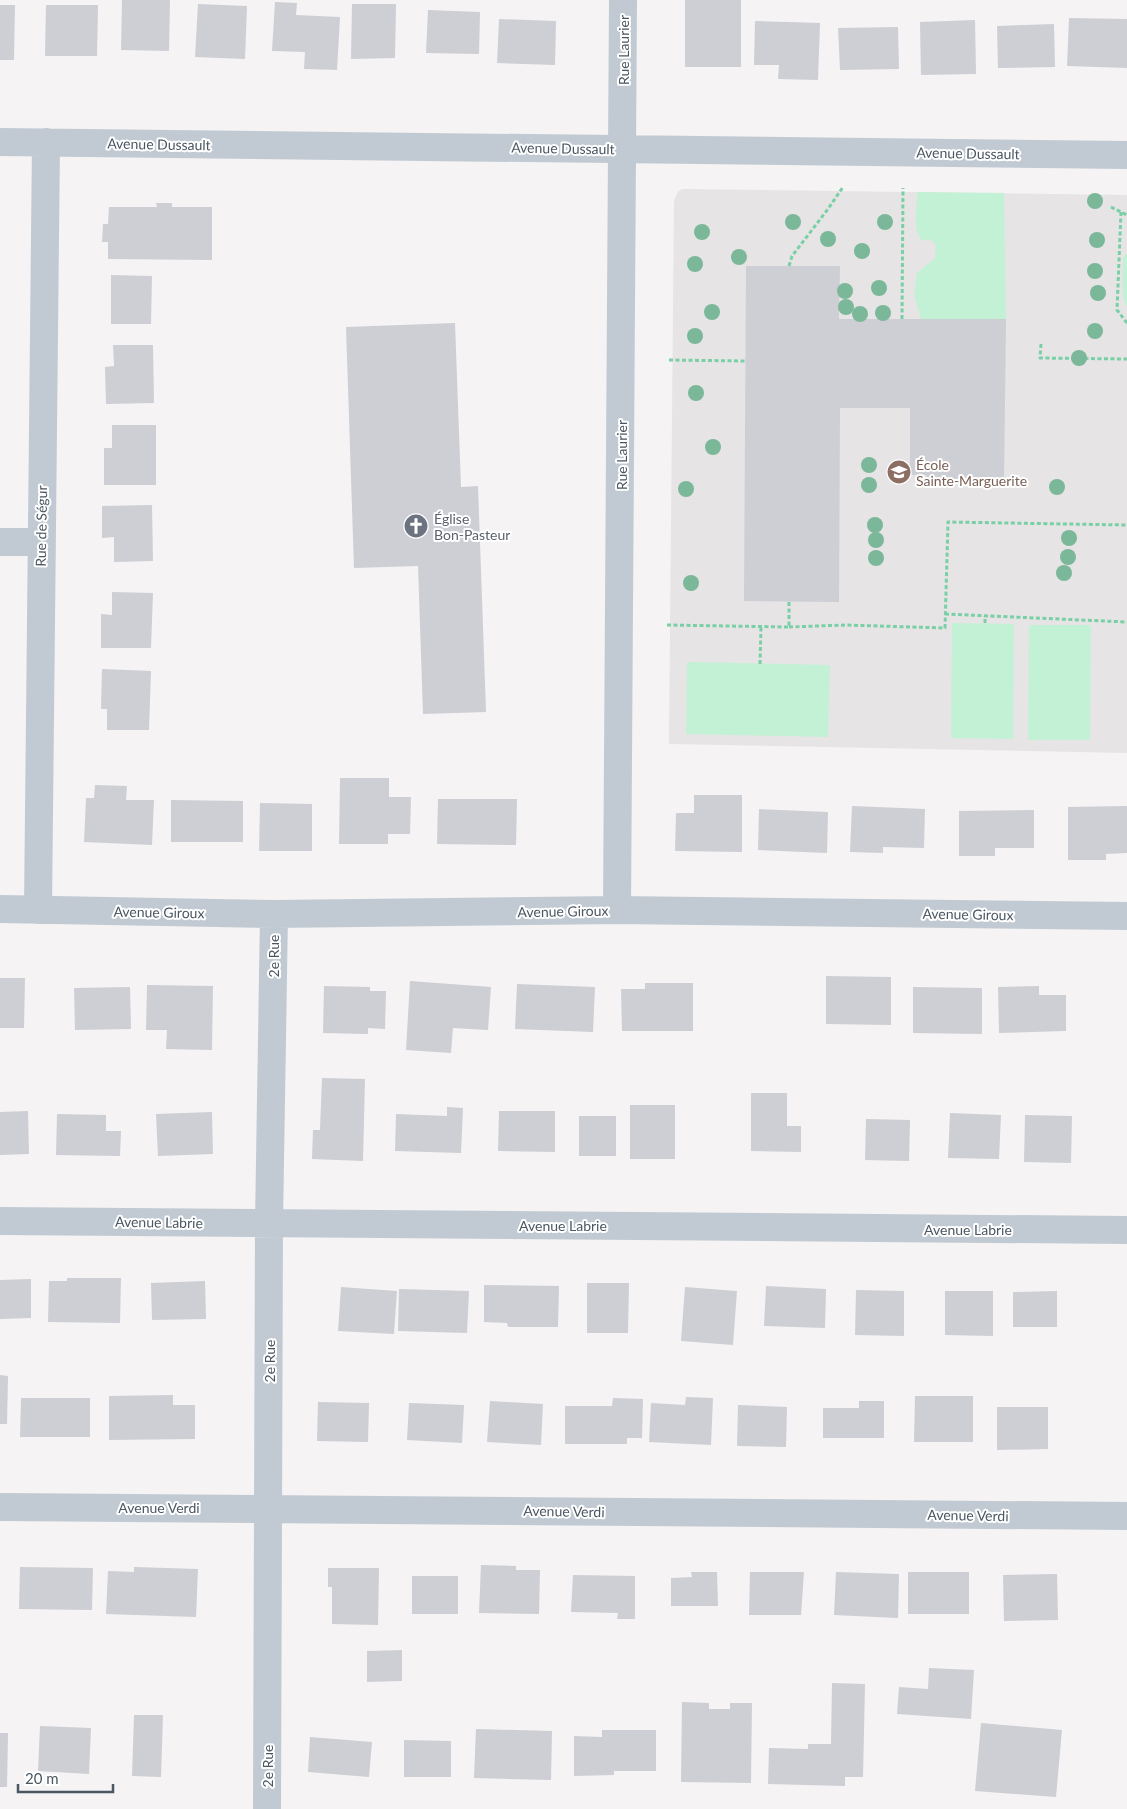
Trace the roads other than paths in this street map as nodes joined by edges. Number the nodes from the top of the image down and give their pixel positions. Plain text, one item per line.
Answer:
1 (623, 0) edge
2 (0, 142) edge
3 (46, 142) junction
4 (622, 149) junction
5 (1127, 154) edge
6 (0, 542) edge
7 (41, 542) junction
8 (0, 909) edge
9 (38, 910) junction
10 (617, 910) junction
11 (274, 914) junction
12 (1127, 916) edge
13 (0, 1221) edge
14 (270, 1223) junction
15 (1127, 1230) edge
16 (0, 1507) edge
17 (270, 1508) junction
18 (1127, 1516) edge
19 (267, 1809) edge

1 - 4 street, Rue Laurier
2 - 3 street, Avenue Dussault
3 - 4 street, Avenue Dussault
3 - 7 street, Rue de Ségur
4 - 5 street, Avenue Dussault
4 - 10 street, Rue Laurier
6 - 7 street
7 - 9 street, Rue de Ségur
8 - 9 street, Avenue Giroux
9 - 11 street, Avenue Giroux
10 - 11 street, Avenue Giroux
10 - 12 street, Avenue Giroux
11 - 14 street, 2e Rue
13 - 14 street, Avenue Labrie
14 - 15 street, Avenue Labrie
14 - 17 street, 2e Rue
16 - 17 street, Avenue Verdi
17 - 18 street, Avenue Verdi
17 - 19 street, 2e Rue

